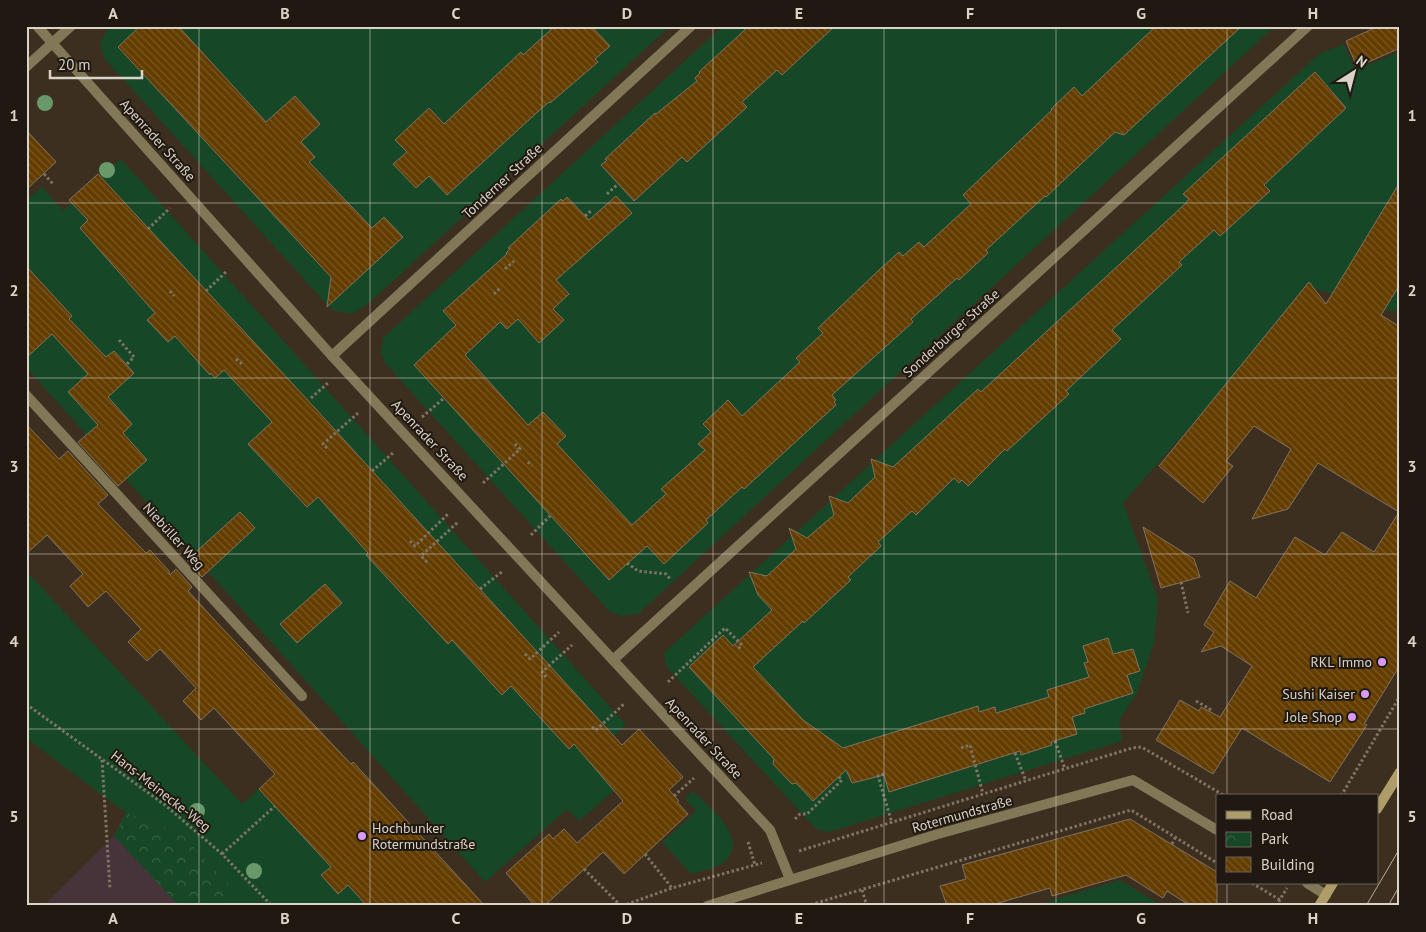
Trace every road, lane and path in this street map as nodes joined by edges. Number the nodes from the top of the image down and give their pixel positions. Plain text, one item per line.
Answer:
1 (37, 26) edge
2 (71, 26) edge
3 (690, 26) edge
4 (1308, 26) edge
5 (52, 43) junction
6 (26, 67) edge
7 (44, 174) dead end
8 (53, 184) dead end
9 (618, 184) dead end
10 (607, 194) dead end
11 (170, 208) dead end
12 (592, 210) dead end
13 (585, 216) dead end
14 (148, 229) dead end
15 (514, 261) dead end
16 (505, 269) dead end
17 (227, 271) dead end
18 (500, 288) dead end
19 (170, 291) dead end
20 (206, 291) dead end
21 (494, 294) dead end
22 (174, 296) dead end
23 (118, 340) dead end
24 (332, 356) junction
25 (236, 359) dead end
26 (126, 364) dead end
27 (242, 364) dead end
28 (329, 382) dead end
29 (26, 395) edge
30 (311, 398) dead end
31 (443, 398) dead end
32 (358, 412) dead end
33 (422, 417) dead end
34 (516, 444) dead end
35 (327, 448) dead end
36 (394, 452) dead end
37 (528, 462) dead end
38 (532, 466) dead end
39 (372, 471) dead end
40 (483, 483) dead end
41 (450, 512) dead end
42 (550, 516) dead end
43 (458, 522) dead end
44 (531, 535) dead end
45 (410, 541) dead end
46 (427, 562) dead end
47 (627, 563) dead end
48 (503, 570) dead end
49 (1181, 582) dead end
50 (480, 590) dead end
51 (685, 594) junction
52 (1188, 613) dead end
53 (560, 632) dead end
54 (572, 645) dead end
55 (737, 650) dead end
56 (525, 654) dead end
57 (613, 660) junction
58 (546, 676) dead end
59 (668, 682) dead end
60 (302, 696) dead end
61 (1400, 696) edge
62 (1196, 701) dead end
63 (625, 702) dead end
64 (26, 704) edge
65 (1208, 711) dead end
66 (592, 727) dead end
67 (1056, 741) dead end
68 (961, 748) dead end
69 (1015, 753) dead end
70 (102, 759) junction
71 (1065, 770) dead end
72 (1400, 772) edge
73 (884, 774) dead end
74 (839, 777) dead end
75 (694, 778) dead end
76 (1026, 781) dead end
77 (983, 794) dead end
78 (1342, 794) edge
79 (674, 796) dead end
80 (274, 806) dead end
81 (1378, 807) edge
82 (795, 819) dead end
83 (892, 823) dead end
84 (1078, 826) junction
85 (1216, 829) edge
86 (1080, 832) dead end
87 (1175, 838) junction
88 (1172, 844) dead end
89 (993, 851) junction
90 (222, 854) junction
91 (645, 854) dead end
92 (995, 856) dead end
93 (1216, 862) edge
94 (584, 869) dead end
95 (790, 880) junction
96 (1254, 884) edge
97 (1289, 884) edge
98 (1309, 884) edge
99 (1332, 884) edge
100 (672, 888) dead end
101 (110, 889) dead end
102 (862, 890) junction
103 (1326, 895) junction
104 (1280, 900) junction
105 (272, 906) edge
106 (621, 906) edge
107 (707, 906) edge
108 (806, 906) edge
109 (867, 906) edge
110 (1276, 906) edge
111 (1319, 906) edge

1 - 5 street, Apenrader Straße
2 - 5 street
3 - 24 street, Tonderner Straße
4 - 51 street, Sonderburger Straße
5 - 6 street
5 - 24 street, Apenrader Straße
7 - 8 path
9 - 10 path
11 - 14 path
12 - 13 path
15 - 16 path
17 - 20 path
18 - 21 path
19 - 22 path
23 - 26 path
24 - 57 street, Apenrader Straße
25 - 27 path
28 - 30 path
29 - 60 street, Niebüller Weg
31 - 33 path
32 - 35 path
34 - 40 path
36 - 39 path
37 - 38 path
41 - 45 path
42 - 44 path
43 - 46 path
47 - 51 path
48 - 50 path
49 - 52 path
51 - 57 street, Sonderburger Straße
53 - 56 path
54 - 58 path
55 - 59 path
57 - 95 street, Apenrader Straße
61 - 78 path
62 - 65 path
63 - 66 path
64 - 70 path, Hans-Meinecke-Weg
67 - 71 path
68 - 77 path
69 - 76 path
70 - 90 path, Hans-Meinecke-Weg
70 - 101 path
72 - 81 main road
73 - 83 path
74 - 82 path
75 - 79 path
80 - 90 path
84 - 86 path
84 - 87 path
84 - 89 path
85 - 95 street, Rotermundstraße
87 - 88 path
87 - 93 path
89 - 92 path
89 - 102 path
90 - 105 path, Hans-Meinecke-Weg
91 - 100 path
94 - 106 path
95 - 107 street, Rotermundstraße
96 - 104 path
97 - 104 path
98 - 103 street
99 - 103 main road
102 - 108 path
102 - 109 path
103 - 111 main road
104 - 110 path

